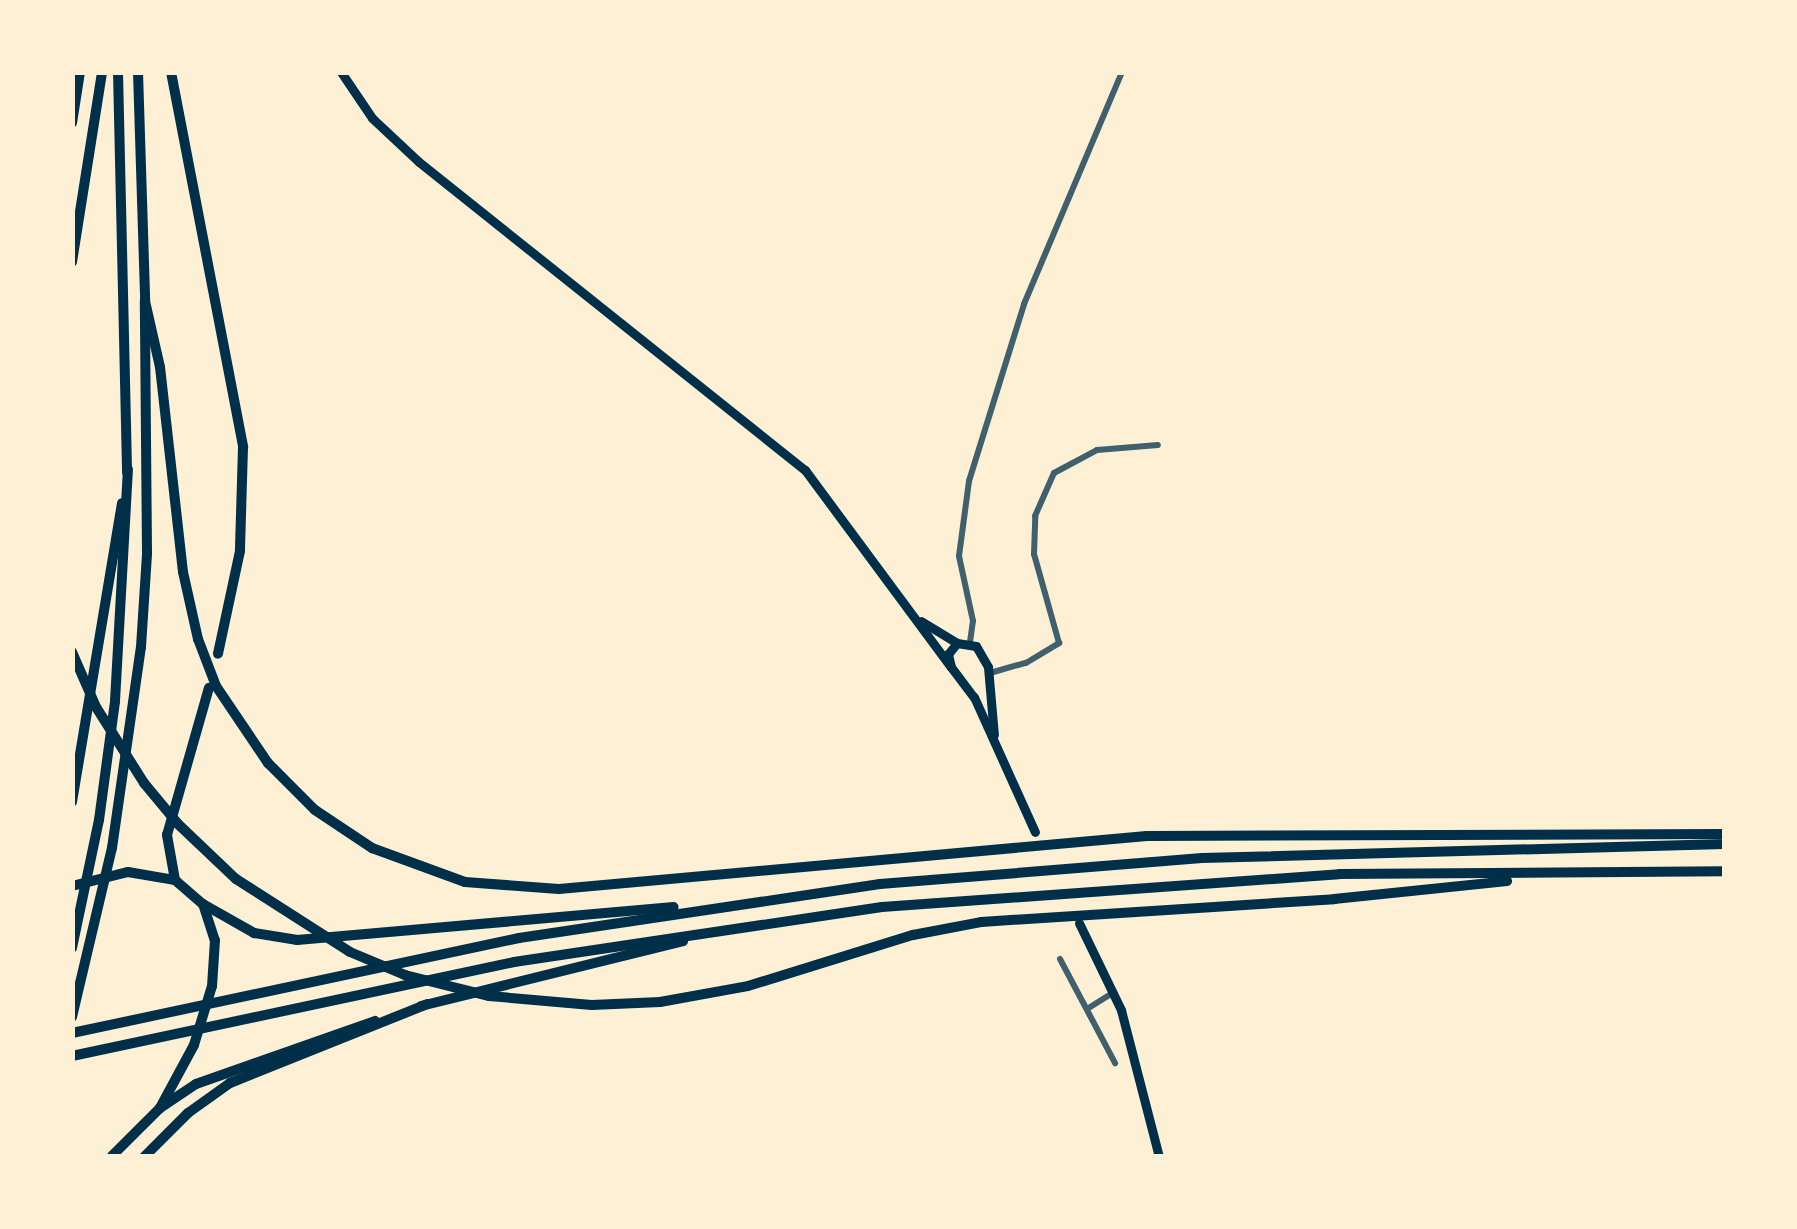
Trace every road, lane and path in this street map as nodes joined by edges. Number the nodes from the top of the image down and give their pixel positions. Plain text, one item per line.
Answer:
1 (80, 72) edge
2 (102, 72) edge
3 (118, 72) edge
4 (138, 72) edge
5 (171, 72) edge
6 (341, 72) edge
7 (1122, 72) edge
8 (72, 123) edge
9 (72, 262) edge
10 (146, 302) junction
11 (1158, 445) dead end
12 (128, 469) junction
13 (913, 615) junction
14 (970, 642) junction
15 (957, 643) junction
16 (72, 652) edge
17 (218, 654) dead end
18 (951, 667) junction
19 (988, 677) junction
20 (209, 688) dead end
21 (970, 688) junction
22 (994, 739) junction
23 (72, 802) edge
24 (1035, 832) dead end
25 (1725, 834) edge
26 (1725, 844) edge
27 (1725, 871) edge
28 (1540, 876) junction
29 (176, 880) junction
30 (72, 886) edge
31 (755, 901) junction
32 (203, 904) junction
33 (1079, 923) dead end
34 (756, 924) junction
35 (72, 948) edge
36 (1060, 959) dead end
37 (1114, 992) junction
38 (428, 1004) junction
39 (1087, 1009) junction
40 (72, 1017) edge
41 (72, 1033) edge
42 (72, 1056) edge
43 (1115, 1063) dead end
44 (160, 1108) junction
45 (113, 1156) edge
46 (144, 1157) edge
47 (1160, 1157) edge

1 - 8 highway
2 - 9 highway
3 - 12 highway
4 - 10 highway
5 - 17 highway
6 - 13 main road
7 - 14 street
10 - 25 highway
10 - 40 highway
11 - 19 street
12 - 23 highway
12 - 35 highway
13 - 15 main road
13 - 18 main road
14 - 15 main road
14 - 19 main road
15 - 18 main road
16 - 28 highway
18 - 21 main road
19 - 21 main road
19 - 22 main road
20 - 29 highway
21 - 22 main road
22 - 24 main road
26 - 31 highway
27 - 28 highway
28 - 34 highway
29 - 30 highway
29 - 32 highway
31 - 32 highway
31 - 41 highway
32 - 44 highway
33 - 37 main road
34 - 38 highway
34 - 42 highway
36 - 39 street
37 - 39 street
37 - 47 main road
38 - 44 highway
38 - 46 highway
39 - 43 street
44 - 45 highway

